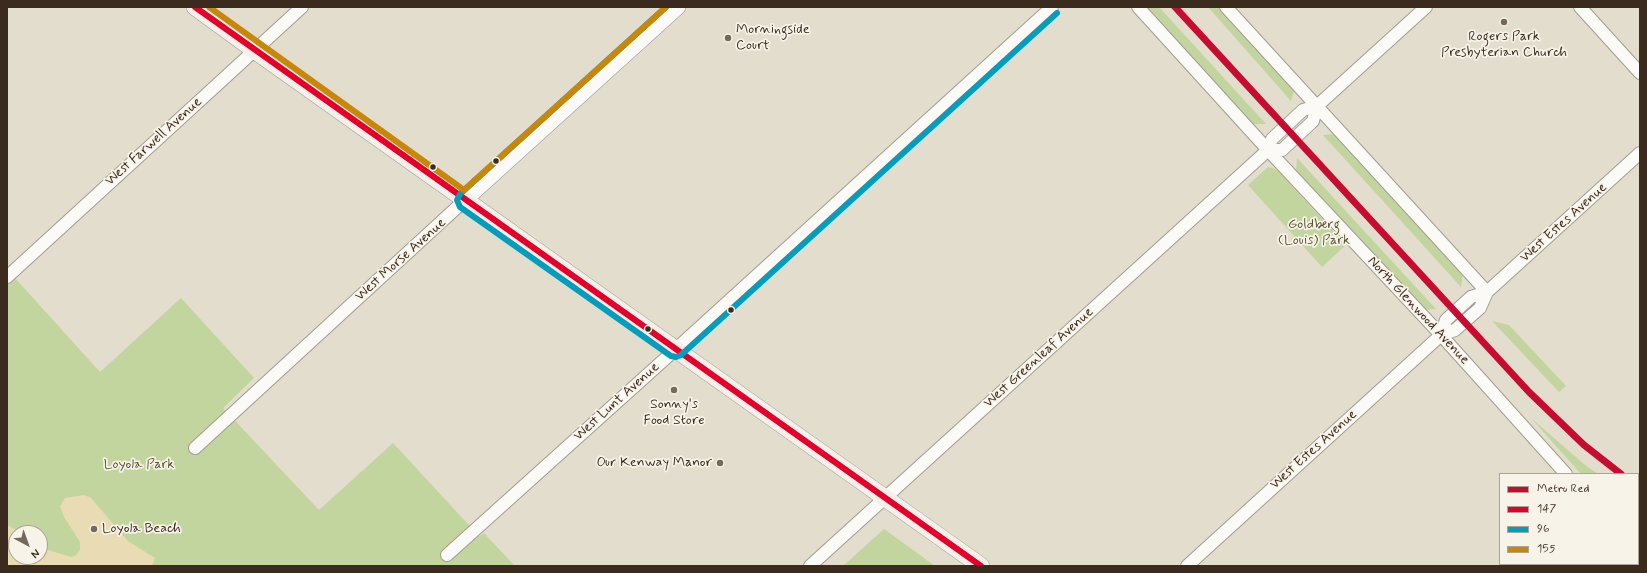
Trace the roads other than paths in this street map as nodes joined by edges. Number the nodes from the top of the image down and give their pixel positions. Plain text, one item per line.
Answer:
1 (195, 7) edge
2 (302, 7) edge
3 (678, 7) edge
4 (1052, 7) edge
5 (1138, 7) edge
6 (1226, 7) edge
7 (1426, 7) edge
8 (1580, 7) edge
9 (254, 50) junction
10 (1640, 73) edge
11 (1317, 106) junction
12 (1268, 150) junction
13 (1640, 153) edge
14 (466, 200) junction
15 (7, 276) edge
16 (1487, 292) junction
17 (1441, 335) junction
18 (676, 349) junction
19 (195, 448) dead end
20 (1565, 473) edge
21 (886, 497) junction
22 (447, 555) dead end
23 (810, 566) edge
24 (981, 566) edge
25 (1187, 566) edge

1 - 9 main road
2 - 9 street, West Farwell Avenue
3 - 14 street, West Morse Avenue
4 - 18 street, West Lunt Avenue
5 - 12 street, North Glenwood Avenue
6 - 11 street
7 - 11 street, West Greenleaf Avenue
8 - 10 street
9 - 14 main road
9 - 15 street, West Farwell Avenue
11 - 12 street, West Greenleaf Avenue
11 - 16 street
12 - 17 street, North Glenwood Avenue
12 - 21 street, West Greenleaf Avenue
13 - 16 street, West Estes Avenue
14 - 18 main road
14 - 19 street, West Morse Avenue
16 - 17 street, West Estes Avenue
17 - 20 street, North Glenwood Avenue
17 - 25 street, West Estes Avenue
18 - 21 main road
18 - 22 street, West Lunt Avenue
21 - 23 street, West Greenleaf Avenue
21 - 24 main road

